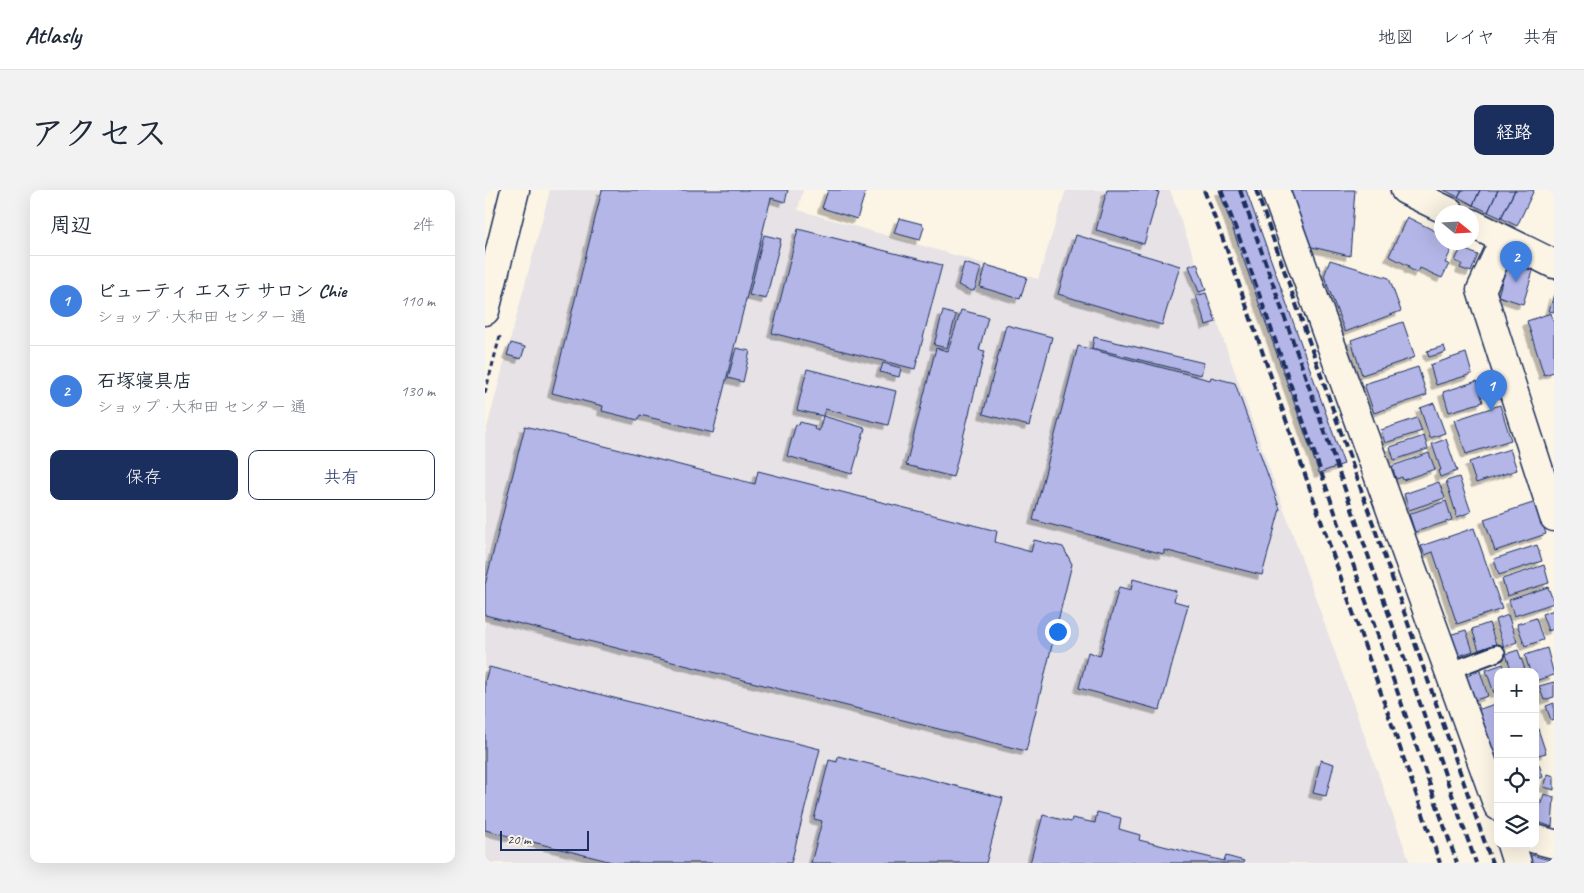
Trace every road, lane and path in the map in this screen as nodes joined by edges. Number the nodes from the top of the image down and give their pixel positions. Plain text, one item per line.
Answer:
1 (515, 190) edge
2 (1275, 190) edge
3 (1405, 190) edge
4 (1436, 205) edge
5 (1479, 227) edge
6 (1505, 240) junction
7 (1554, 264) edge
8 (485, 311) edge
9 (1554, 517) edge
10 (1497, 654) dead end
11 (1449, 671) junction
12 (1497, 803) edge
13 (1539, 840) edge
14 (1554, 844) edge
15 (1512, 848) edge
16 (1517, 863) edge

1 - 8 street
2 - 11 street
3 - 4 street
5 - 6 street
6 - 7 street
6 - 9 street
10 - 11 lane
11 - 12 street
13 - 14 street
15 - 16 street

